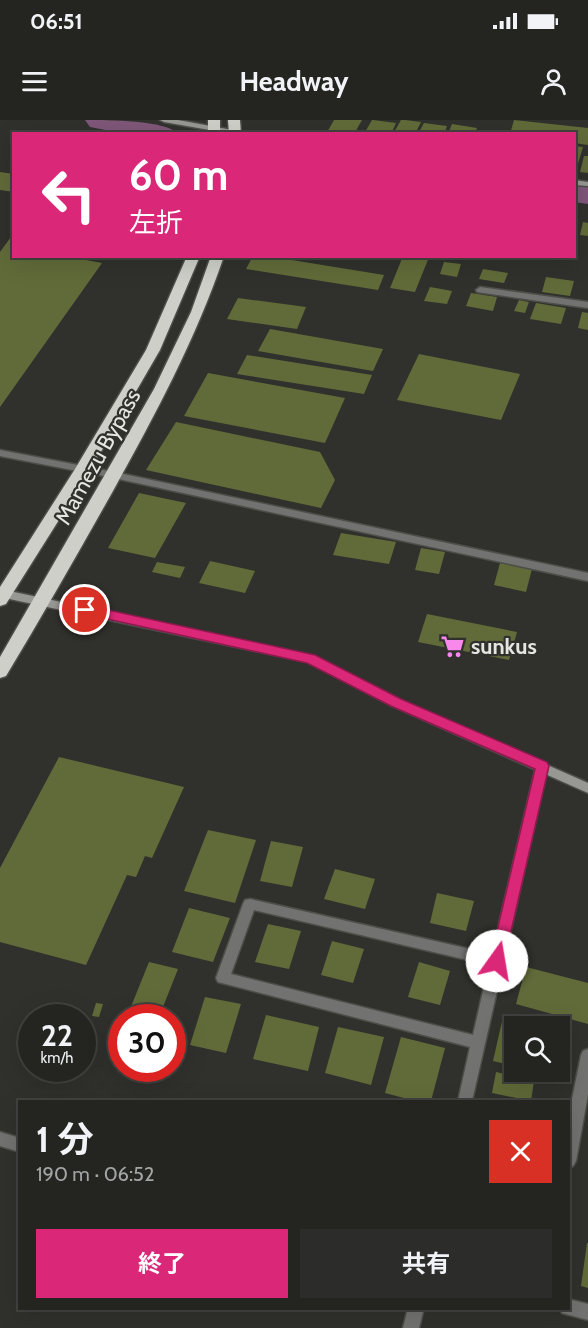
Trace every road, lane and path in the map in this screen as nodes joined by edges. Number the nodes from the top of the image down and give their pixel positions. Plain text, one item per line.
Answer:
1 (164, 120) edge
2 (214, 127) edge
3 (235, 128) edge
4 (193, 258) edge
5 (217, 258) edge
6 (480, 290) dead end
7 (588, 305) edge
8 (0, 453) edge
9 (83, 469) junction
10 (114, 475) junction
11 (588, 577) edge
12 (1, 595) edge
13 (43, 601) junction
14 (0, 672) edge
15 (542, 766) junction
16 (588, 788) edge
17 (497, 961) junction
18 (478, 1043) junction
19 (588, 1055) edge
20 (465, 1100) edge
21 (0, 1139) edge
22 (18, 1144) edge
23 (570, 1150) edge
24 (570, 1308) edge
25 (416, 1310) edge
26 (588, 1312) edge
27 (411, 1328) edge

1 - 2 street
2 - 3 street
4 - 9 highway, Mamezu Bypass
5 - 10 highway, Mamezu Bypass
6 - 7 street
8 - 9 street
9 - 10 street
9 - 12 highway, Mamezu Bypass
10 - 11 street
10 - 13 highway, Mamezu Bypass
12 - 13 street
13 - 14 highway, Mamezu Bypass
13 - 15 street
15 - 16 street
15 - 17 street
17 - 18 street
17 - 18 street
18 - 20 street
19 - 23 street
21 - 22 street
24 - 26 street
25 - 27 street

